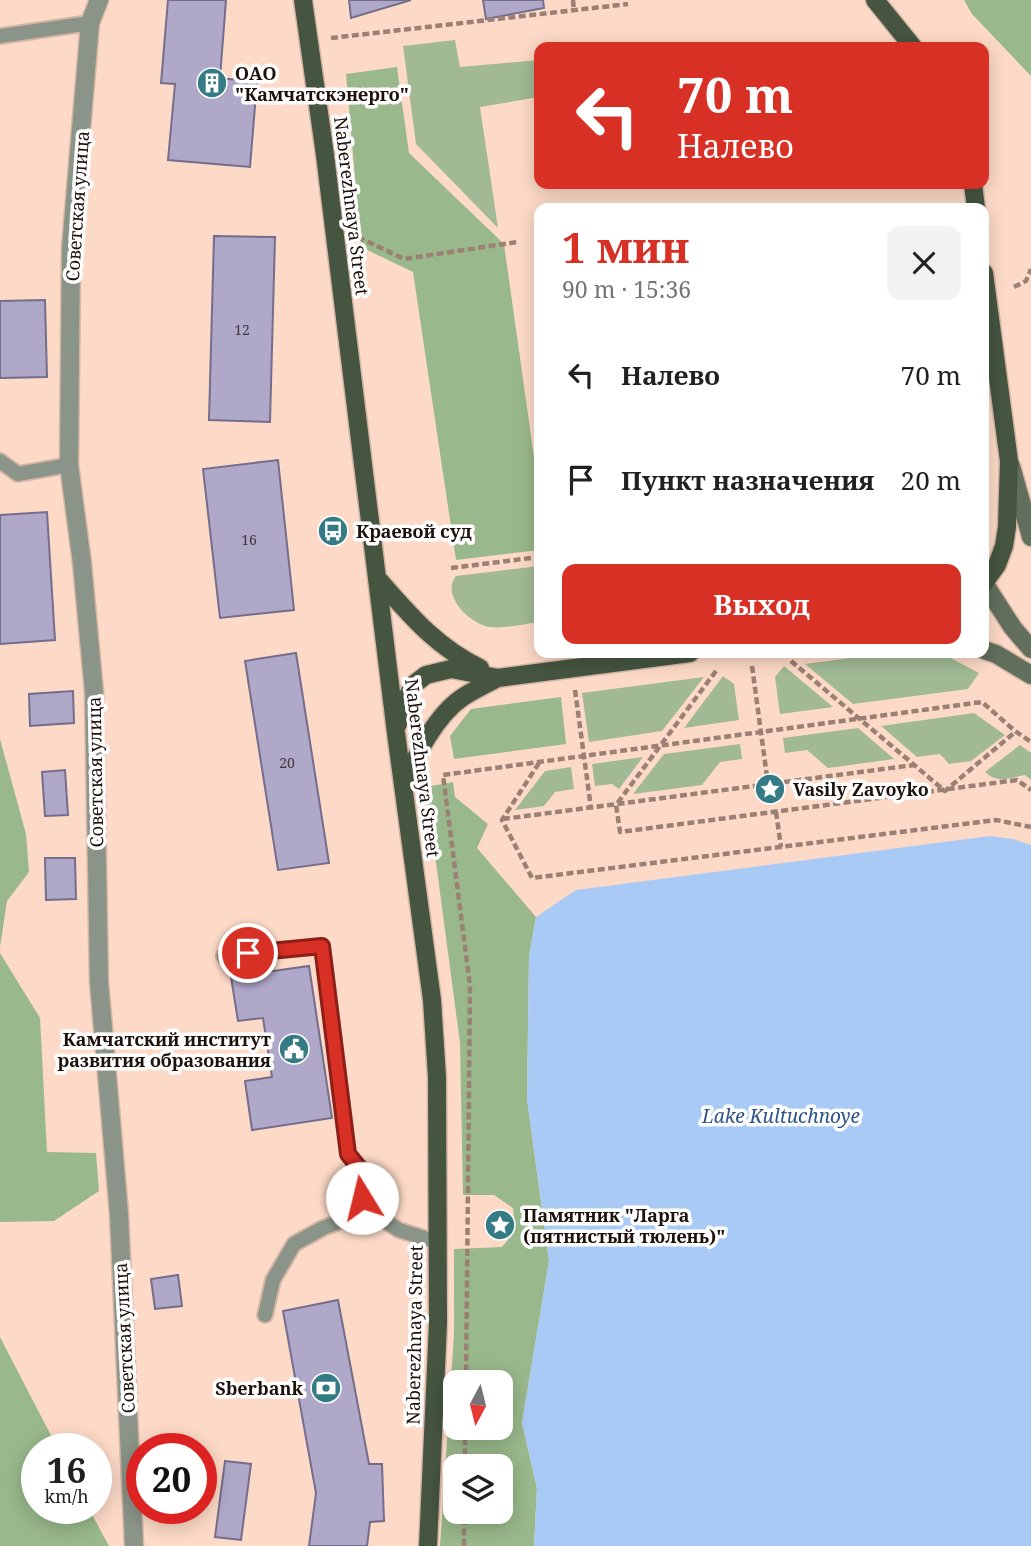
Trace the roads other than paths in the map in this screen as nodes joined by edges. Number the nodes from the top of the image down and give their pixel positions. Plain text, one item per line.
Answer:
1 (99, 0) edge
2 (303, 0) edge
3 (876, 0) edge
4 (90, 23) junction
5 (0, 36) edge
6 (909, 42) edge
7 (989, 338) edge
8 (0, 461) edge
9 (1009, 461) junction
10 (69, 466) junction
11 (1031, 537) edge
12 (989, 577) edge
13 (378, 579) junction
14 (989, 591) edge
15 (1031, 649) edge
16 (989, 652) edge
17 (650, 658) edge
18 (1031, 675) edge
19 (498, 677) junction
20 (396, 733) junction
21 (403, 786) junction
22 (224, 956) dead end
23 (369, 1211) junction
24 (437, 1242) junction
25 (265, 1315) dead end
26 (134, 1546) edge
27 (428, 1546) edge

1 - 4 street, Советская улица
2 - 13 main road, Naberezhnaya Street
3 - 6 main road
4 - 5 lane
4 - 10 street, Советская улица
7 - 9 main road
8 - 10 lane
9 - 11 main road
9 - 12 main road
10 - 26 street, Советская улица
13 - 19 main road
13 - 20 main road, Naberezhnaya Street
14 - 15 main road
16 - 18 main road
17 - 19 main road
19 - 20 main road
19 - 21 main road
20 - 21 main road, Naberezhnaya Street
21 - 24 main road, Naberezhnaya Street
22 - 23 lane
23 - 24 lane
23 - 25 lane
24 - 27 main road, Naberezhnaya Street

